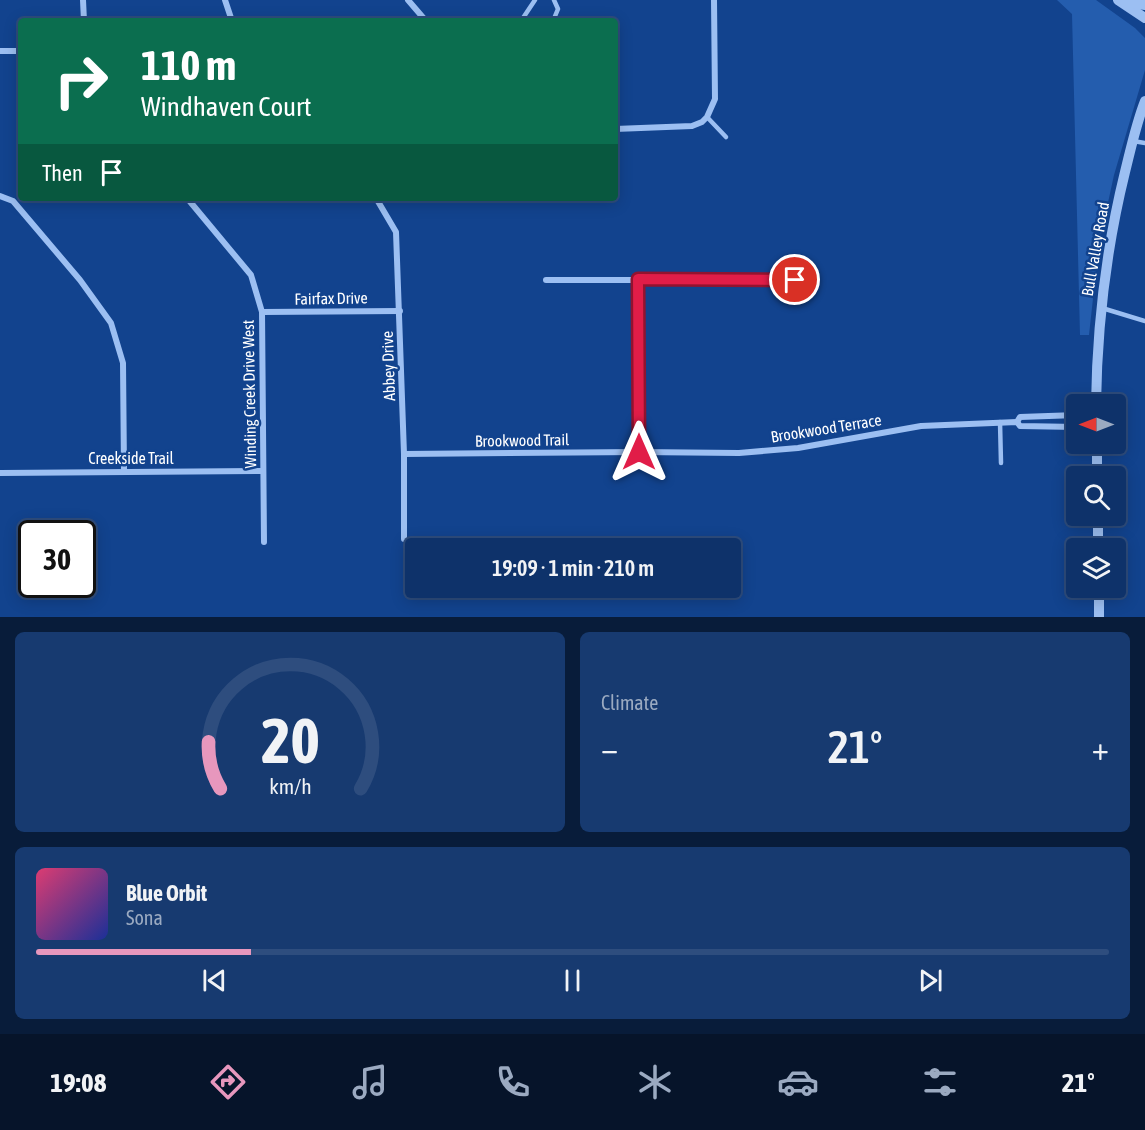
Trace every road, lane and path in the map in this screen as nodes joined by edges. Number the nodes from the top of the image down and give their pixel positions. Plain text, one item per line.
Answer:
1 (83, 0) edge
2 (225, 0) edge
3 (408, 0) edge
4 (535, 0) edge
5 (554, 0) edge
6 (714, 0) edge
7 (1119, 1) edge
8 (1145, 5) edge
9 (84, 18) edge
10 (231, 18) edge
11 (423, 18) edge
12 (523, 18) edge
13 (554, 18) edge
14 (1145, 18) edge
15 (0, 51) edge
16 (18, 51) edge
17 (1145, 101) edge
18 (1145, 113) edge
19 (707, 117) junction
20 (1137, 122) junction
21 (618, 129) edge
22 (726, 137) dead end
23 (1132, 141) junction
24 (1145, 143) edge
25 (0, 196) edge
26 (189, 201) edge
27 (378, 201) edge
28 (638, 279) junction
29 (546, 280) dead end
30 (795, 280) dead end
31 (1100, 307) junction
32 (400, 311) junction
33 (262, 312) junction
34 (1145, 321) edge
35 (1096, 394) edge
36 (1066, 415) edge
37 (1000, 422) junction
38 (1017, 422) junction
39 (1066, 427) edge
40 (639, 452) junction
41 (404, 454) junction
42 (1001, 462) dead end
43 (124, 471) junction
44 (263, 471) junction
45 (0, 473) edge
46 (405, 538) dead end
47 (264, 542) dead end
48 (1099, 598) edge
49 (1099, 617) edge

1 - 9 street
2 - 10 street
3 - 11 street
4 - 12 lane
5 - 13 lane
6 - 19 street
7 - 8 street
7 - 14 street
15 - 16 street
17 - 20 street, Bull Valley Road
18 - 20 street
19 - 21 street
19 - 22 lane
20 - 23 street, Bull Valley Road
23 - 24 lane
23 - 31 street, Bull Valley Road
25 - 43 street
26 - 33 street, Winding Creek Drive West
27 - 32 street, Abbey Drive
28 - 29 street
28 - 30 street
28 - 40 street
31 - 34 lane
31 - 35 street, Bull Valley Road
32 - 33 street, Fairfax Drive
32 - 41 street, Abbey Drive
33 - 44 street, Winding Creek Drive West
36 - 38 street, Brookwood Terrace
37 - 38 street, Brookwood Terrace
37 - 40 street, Brookwood Terrace
37 - 42 lane
38 - 39 street, Brookwood Terrace
40 - 41 street, Brookwood Trail
41 - 46 street, Abbey Drive
43 - 44 street, Creekside Trail
43 - 45 street, Creekside Trail
44 - 47 street, Winding Creek Drive West
48 - 49 street

